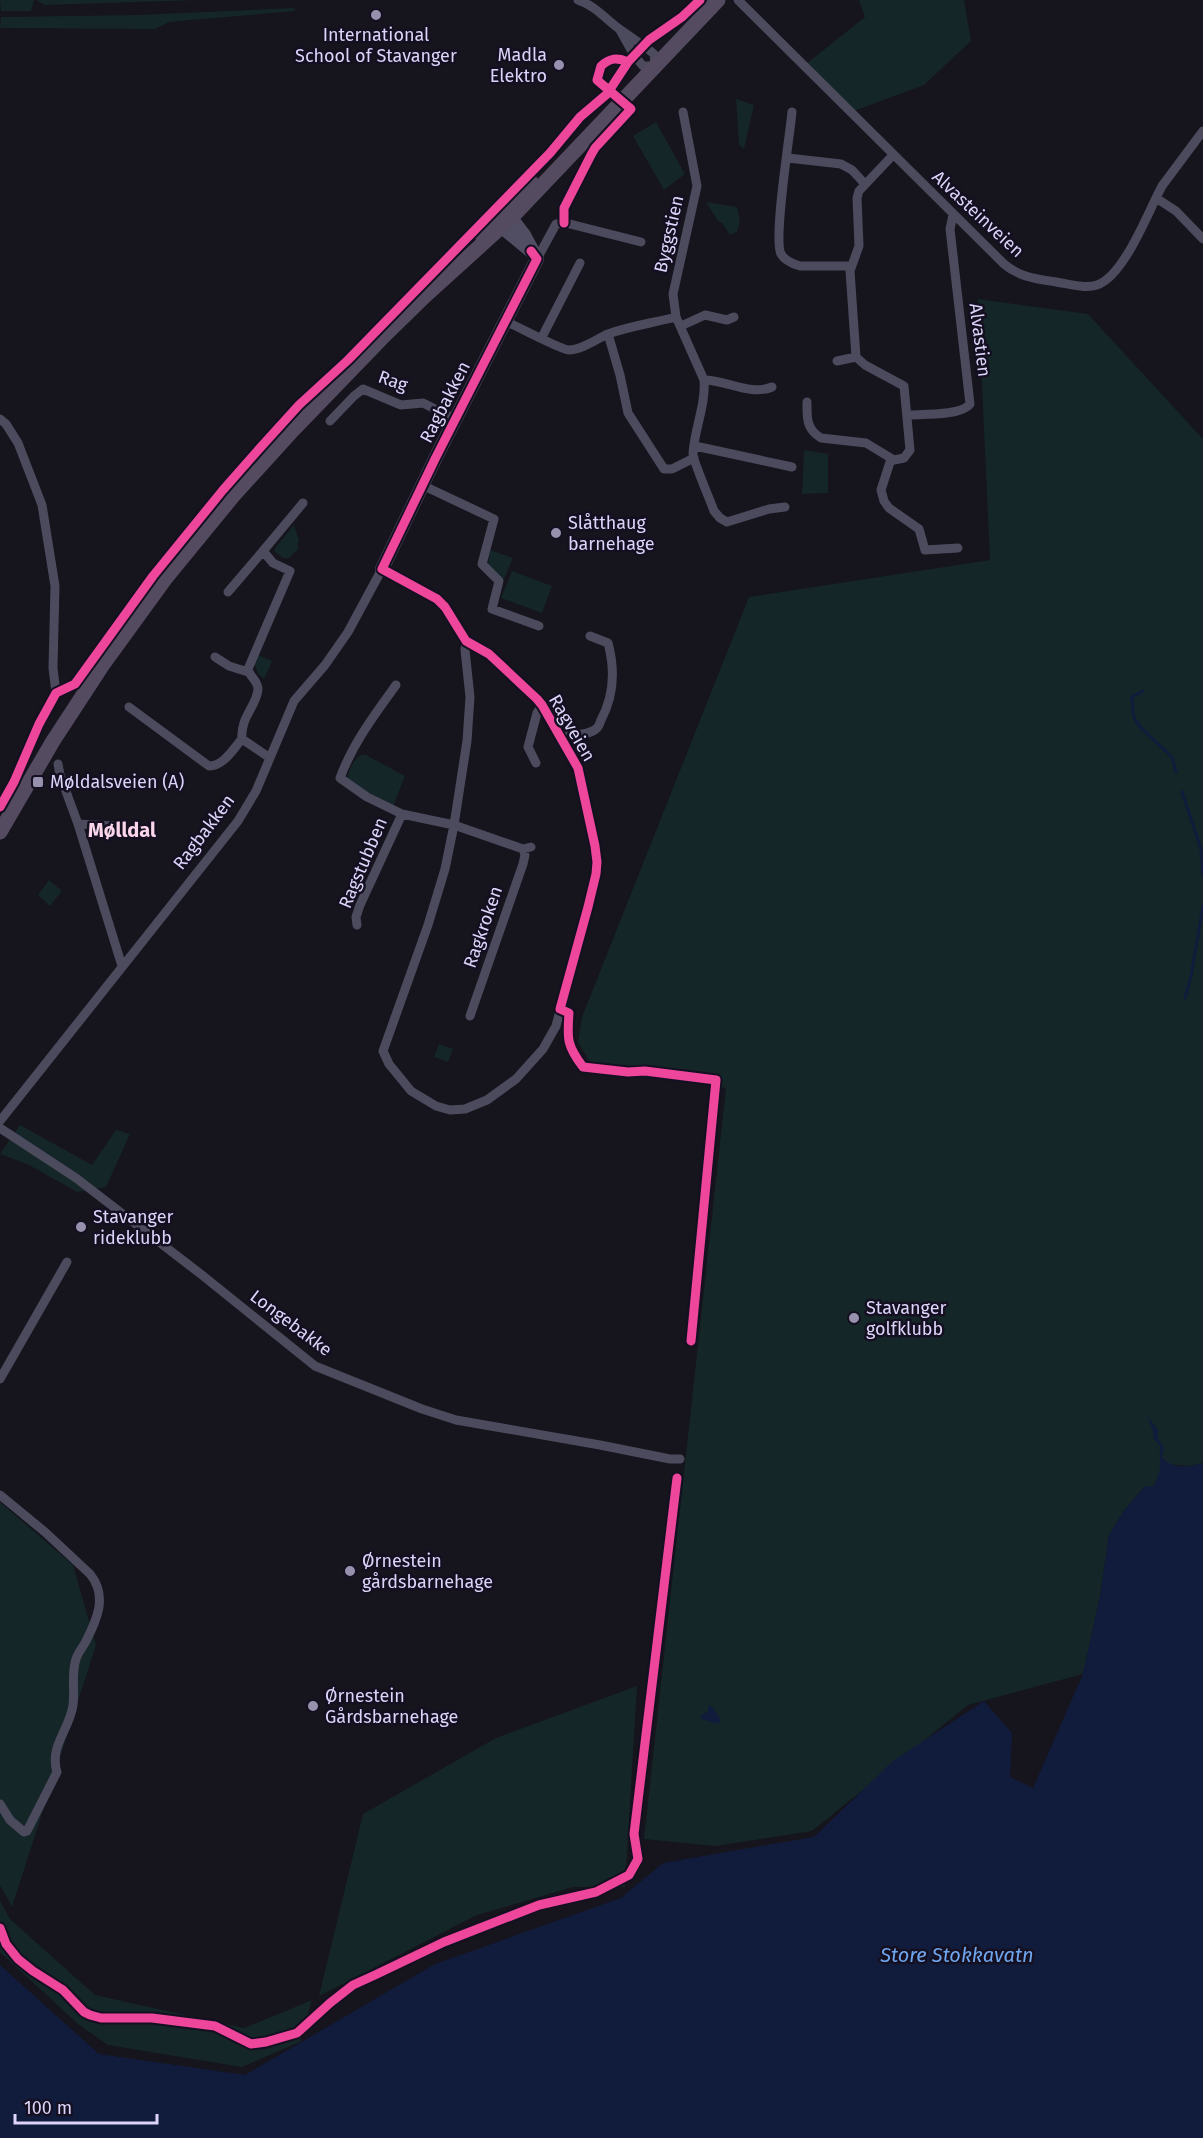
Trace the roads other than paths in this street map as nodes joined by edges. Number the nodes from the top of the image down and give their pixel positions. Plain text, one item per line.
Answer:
1 (578, 0) edge
2 (717, 0) edge
3 (738, 0) edge
4 (620, 30) junction
5 (651, 62) junction
6 (683, 112) dead end
7 (792, 112) dead end
8 (1203, 131) edge
9 (893, 155) junction
10 (788, 158) junction
11 (865, 184) junction
12 (1156, 198) junction
13 (953, 215) junction
14 (504, 220) junction
15 (1203, 239) edge
16 (641, 242) dead end
17 (534, 255) junction
18 (580, 263) dead end
19 (851, 266) junction
20 (735, 317) dead end
21 (505, 321) junction
22 (678, 321) junction
23 (608, 334) junction
24 (542, 337) junction
25 (856, 357) junction
26 (837, 361) dead end
27 (704, 380) junction
28 (772, 387) dead end
29 (807, 402) dead end
30 (907, 415) junction
31 (0, 419) edge
32 (455, 419) junction
33 (330, 421) dead end
34 (695, 446) junction
35 (694, 458) junction
36 (891, 459) junction
37 (792, 467) dead end
38 (422, 486) junction
39 (303, 503) dead end
40 (785, 507) dead end
41 (958, 549) dead end
42 (263, 551) junction
43 (382, 569) junction
44 (228, 592) dead end
45 (539, 626) dead end
46 (590, 636) dead end
47 (466, 641) junction
48 (215, 657) dead end
49 (248, 672) junction
50 (396, 685) dead end
51 (56, 693) dead end
52 (542, 705) junction
53 (129, 707) dead end
54 (561, 736) junction
55 (242, 739) junction
56 (270, 758) junction
57 (536, 763) dead end
58 (58, 764) dead end
59 (402, 814) junction
60 (78, 825) junction
61 (454, 825) junction
62 (0, 832) edge
63 (126, 833) dead end
64 (357, 925) dead end
65 (122, 966) junction
66 (470, 1016) dead end
67 (3, 1109) edge
68 (0, 1121) edge
69 (0, 1128) edge
70 (67, 1262) dead end
71 (0, 1379) edge
72 (680, 1459) dead end
73 (0, 1495) edge
74 (0, 1804) edge

1 - 4 street
2 - 5 main road
3 - 9 street, Alvasteinveien
4 - 5 street
4 - 5 street
5 - 14 main road
6 - 22 street, Byggstien
7 - 10 street
8 - 12 street
9 - 11 street
9 - 13 street, Alvasteinveien
10 - 11 street
10 - 19 street
11 - 19 street
12 - 13 street, Alvasteinveien
12 - 15 street
13 - 30 street, Alvastien
14 - 17 street
14 - 62 main road
16 - 17 street, Ragbakken
17 - 21 street, Ragbakken
18 - 24 street
19 - 25 street
20 - 22 street
21 - 24 street
21 - 32 street, Ragbakken
22 - 23 street
22 - 27 street, Byggstien
23 - 24 street
23 - 35 street
25 - 26 street
25 - 30 street
27 - 28 street
27 - 34 street, Byggstien
29 - 36 street
30 - 36 street
31 - 51 street
32 - 33 street, Rag
32 - 38 street, Ragbakken
34 - 35 street, Byggstien
34 - 37 street
35 - 40 street, Byggstien
36 - 41 street
38 - 43 street, Ragbakken
38 - 45 street
39 - 42 street
42 - 44 street
42 - 49 street
43 - 47 street, Ragveien
43 - 56 street, Ragbakken
46 - 54 street, Ragveien
47 - 52 street, Ragveien
47 - 61 street, Ragveien
48 - 49 street
49 - 55 street
50 - 59 street, Ragstubben
52 - 54 street, Ragveien
52 - 57 street
53 - 55 street
54 - 61 street, Ragveien
55 - 56 street
56 - 65 street, Ragbakken
58 - 60 street
59 - 61 street, Ragkroken
59 - 64 street, Ragstubben
60 - 63 street
60 - 65 street
61 - 66 street, Ragkroken
65 - 67 street, Ragbakken
67 - 68 street, Ragbakken
69 - 72 street, Longebakke
70 - 71 street
73 - 74 street

